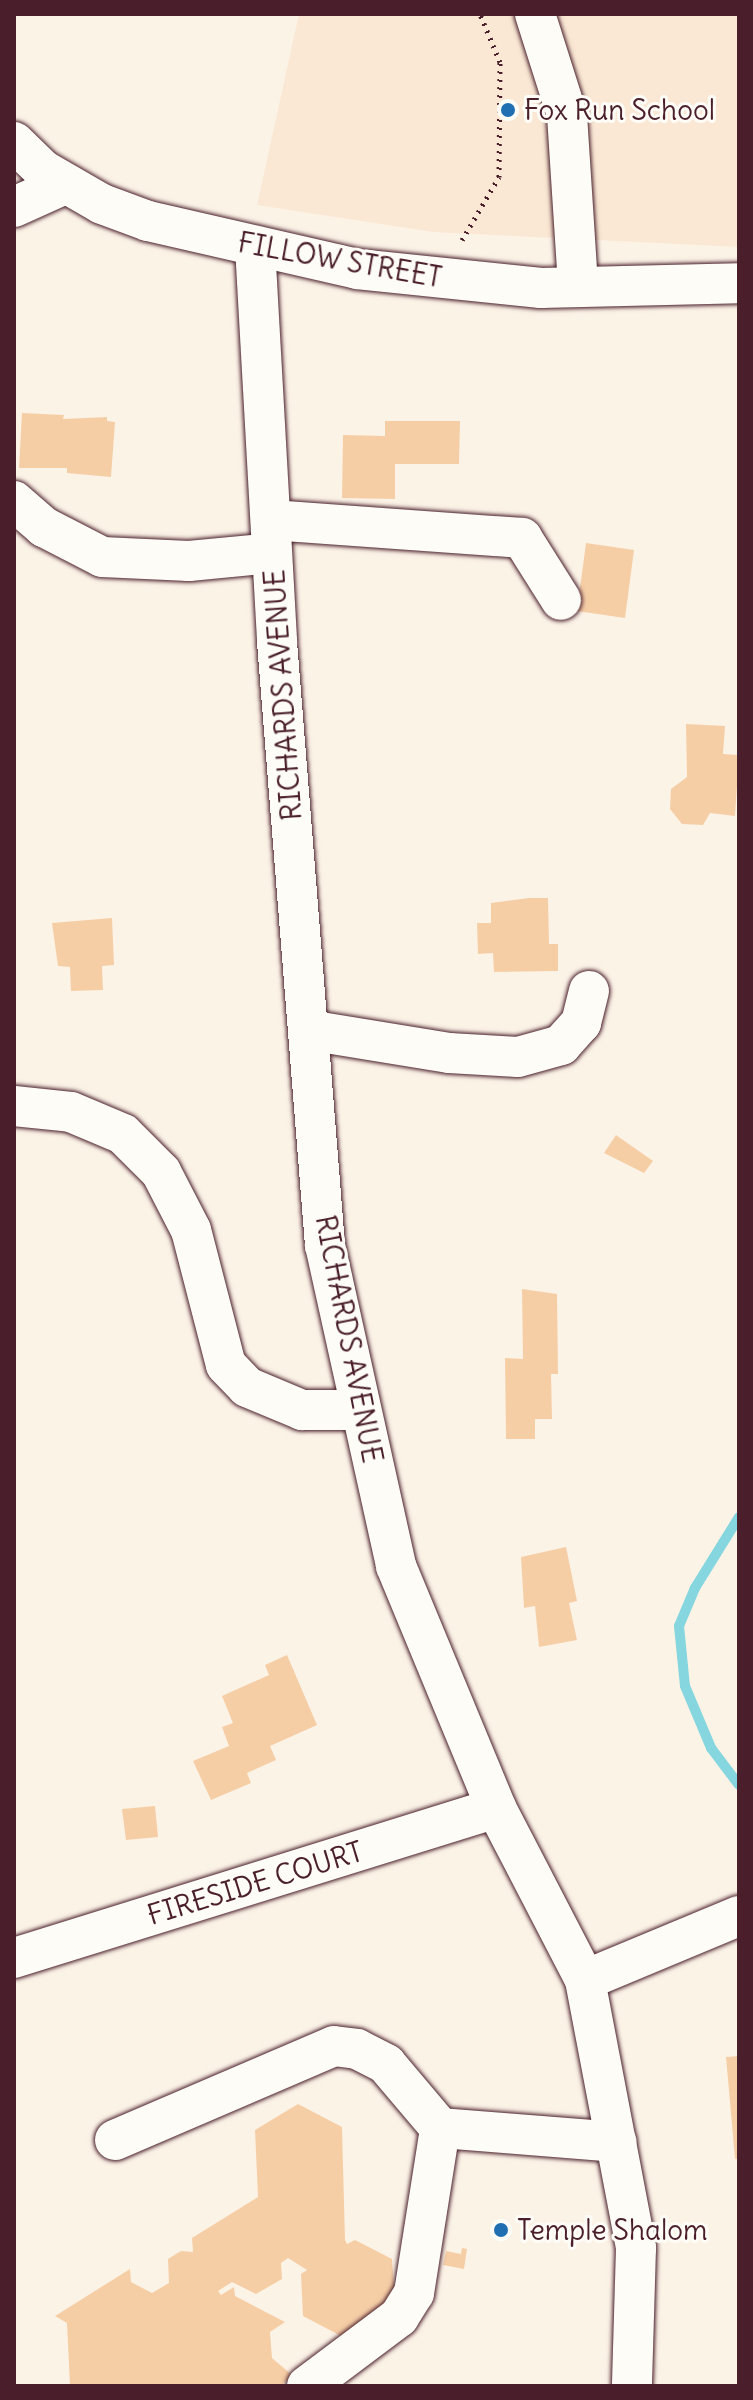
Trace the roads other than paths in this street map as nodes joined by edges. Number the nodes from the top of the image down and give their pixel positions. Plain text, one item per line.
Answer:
1 (537, 19) edge
2 (14, 142) edge
3 (65, 184) junction
4 (14, 207) edge
5 (255, 246) junction
6 (739, 283) edge
7 (578, 287) junction
8 (14, 501) edge
9 (272, 536) junction
10 (561, 600) dead end
11 (589, 991) dead end
12 (308, 1030) junction
13 (14, 1106) edge
14 (361, 1410) junction
15 (496, 1808) junction
16 (739, 1916) edge
17 (14, 1958) edge
18 (585, 1980) junction
19 (440, 2128) junction
20 (115, 2140) dead end
21 (616, 2142) junction
22 (307, 2386) edge
23 (632, 2386) edge

1 - 7 street
2 - 3 street, FILLOW STREET
3 - 4 street
3 - 5 street, FILLOW STREET
5 - 7 street, FILLOW STREET
5 - 9 street, RICHARDS AVENUE
6 - 7 street, FILLOW STREET
8 - 9 street
9 - 10 street
9 - 12 street, RICHARDS AVENUE
11 - 12 street
12 - 14 street, RICHARDS AVENUE
13 - 14 street
14 - 15 street, RICHARDS AVENUE
15 - 17 street, FIRESIDE COURT
15 - 18 street, RICHARDS AVENUE
16 - 18 street
18 - 21 street, RICHARDS AVENUE
19 - 20 street
19 - 21 street
19 - 22 street
21 - 23 street, RICHARDS AVENUE

